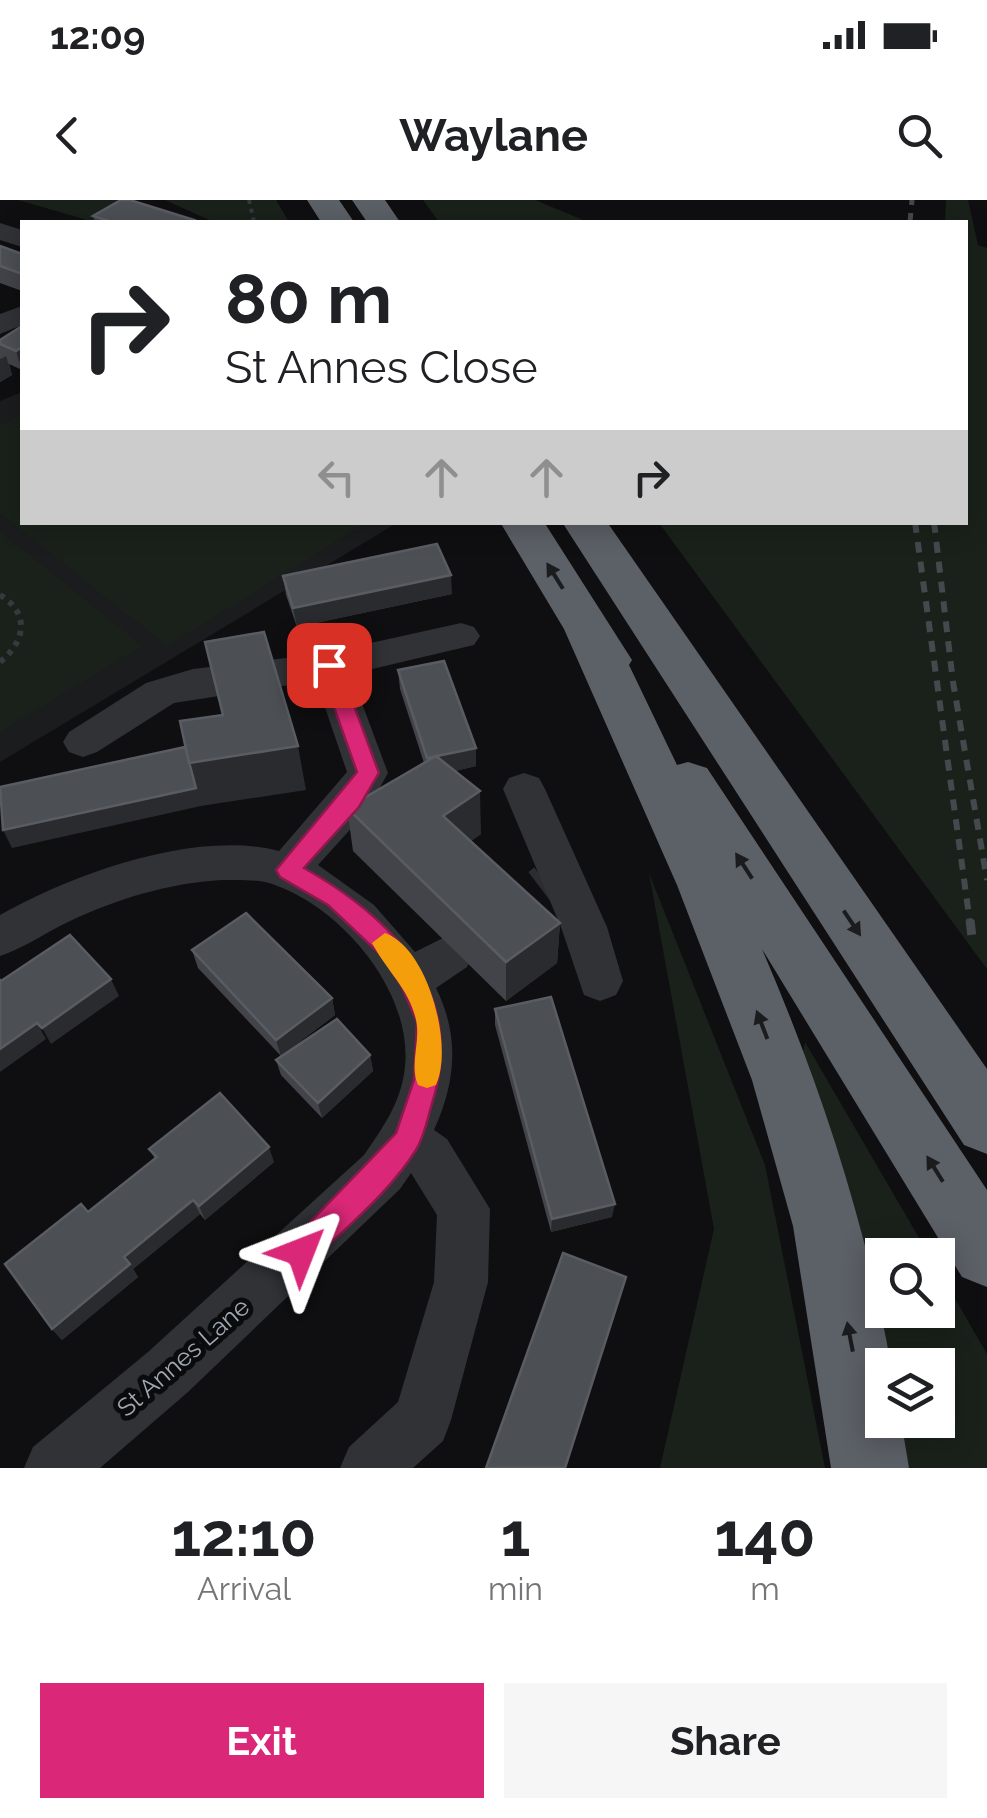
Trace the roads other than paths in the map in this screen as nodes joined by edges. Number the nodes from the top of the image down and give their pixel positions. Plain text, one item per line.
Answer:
1 (524, 525) edge
2 (586, 525) edge
3 (621, 525) edge
4 (588, 628) junction
5 (461, 636) dead end
6 (329, 665) junction
7 (83, 742) dead end
8 (524, 789) dead end
9 (288, 870) junction
10 (0, 937) edge
11 (600, 980) dead end
12 (987, 1057) edge
13 (987, 1124) edge
14 (407, 1140) junction
15 (987, 1252) edge
16 (54, 1468) edge
17 (370, 1468) edge
18 (870, 1468) edge

4 -> 1 highway
2 -> 13 highway
3 - 12 highway
15 -> 4 highway
18 -> 4 highway
5 - 6 street
6 - 7 street
6 - 9 street
8 - 11 street
9 - 10 street, St Annes Lane
9 - 14 street, St Annes Lane
14 - 16 street, St Annes Lane
14 - 17 street

